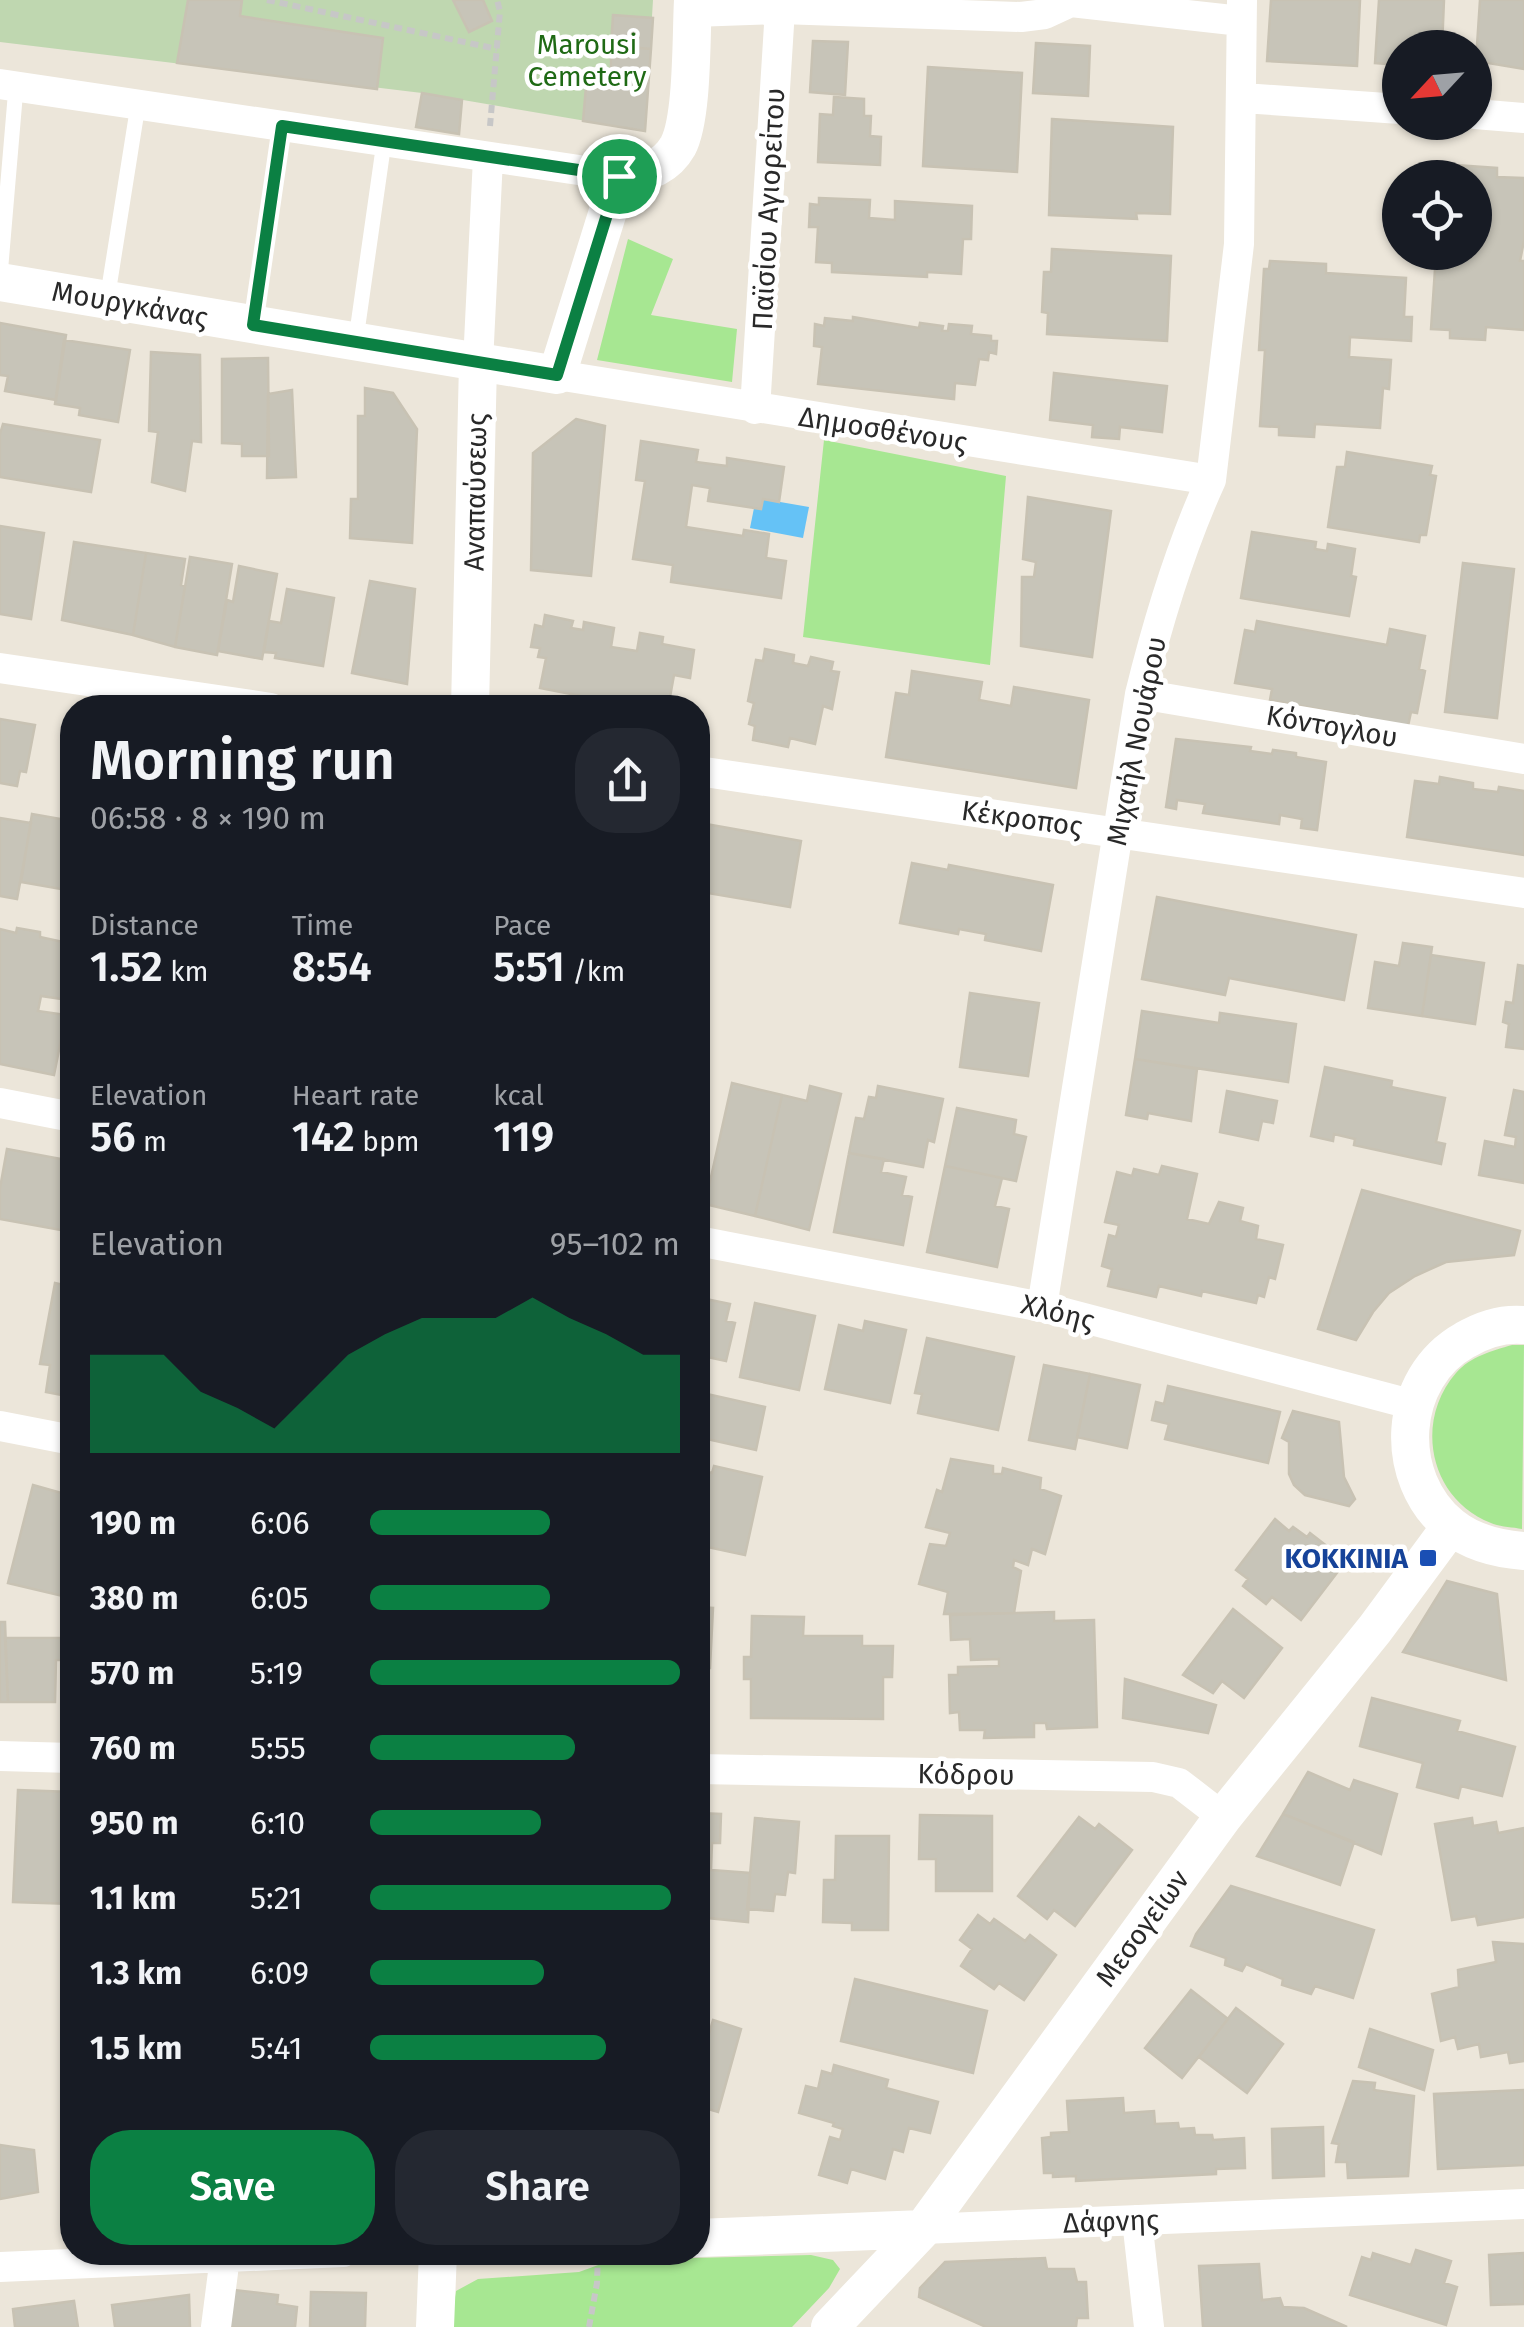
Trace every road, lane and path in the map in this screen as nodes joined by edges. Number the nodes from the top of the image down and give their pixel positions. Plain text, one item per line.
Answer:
1 (266, 0) edge
2 (497, 0) edge
3 (1071, 1) edge
4 (693, 6) edge
5 (780, 9) junction
6 (1241, 10) edge
7 (497, 49) junction
8 (8, 86) edge
9 (1243, 98) junction
10 (138, 105) junction
11 (1382, 108) edge
12 (1492, 115) edge
13 (1524, 118) edge
14 (282, 126) junction
15 (384, 142) junction
16 (488, 158) junction
17 (619, 176) junction
18 (0, 279) edge
19 (107, 300) junction
20 (253, 325) junction
21 (355, 342) junction
22 (478, 364) junction
23 (557, 375) junction
24 (756, 409) junction
25 (1211, 480) junction
26 (0, 668) edge
27 (1140, 694) junction
28 (183, 695) edge
29 (470, 695) edge
30 (1524, 759) edge
31 (710, 772) edge
32 (1118, 832) junction
33 (1524, 893) edge
34 (0, 1102) edge
35 (60, 1114) edge
36 (710, 1242) edge
37 (1042, 1307) junction
38 (1524, 1325) edge
39 (1414, 1404) junction
40 (0, 1426) edge
41 (60, 1438) edge
42 (1451, 1526) junction
43 (1524, 1551) edge
44 (0, 1756) edge
45 (60, 1758) edge
46 (710, 1769) edge
47 (1222, 1816) junction
48 (1524, 2204) edge
49 (1137, 2220) junction
50 (923, 2229) junction
51 (710, 2238) edge
52 (60, 2264) edge
53 (225, 2265) edge
54 (437, 2265) edge
55 (598, 2265) edge
56 (0, 2267) edge
57 (216, 2327) edge
58 (435, 2327) edge
59 (589, 2327) edge
60 (830, 2327) edge
61 (1149, 2327) edge

1 - 7 path
2 - 7 path
3 - 5 street
3 - 6 street
4 - 5 street
4 - 17 street
5 - 24 street, Παϊσίου Αγιορείτου
6 - 9 street, Μιχαήλ Νουάρου
7 - 16 path
8 - 10 street
8 - 18 lane
9 - 11 street
9 - 25 street, Μιχαήλ Νουάρου
10 - 14 street
10 - 19 lane
12 - 13 street
14 - 15 street
14 - 20 lane
15 - 16 street
15 - 21 lane
16 - 17 street
16 - 22 street, Αναπαύσεως
17 - 23 street
18 - 19 street, Μουργκάνας
19 - 20 street, Μουργκάνας
20 - 21 street, Μουργκάνας
21 - 22 street, Μουργκάνας
22 - 23 street, Μουργκάνας
22 - 29 street, Αναπαύσεως
23 - 24 street, Δημοσθένους
24 - 25 street, Δημοσθένους
25 - 27 street, Μιχαήλ Νουάρου
26 - 28 street
27 - 30 street, Κόντογλου
27 - 32 street, Μιχαήλ Νουάρου
31 - 32 street, Κέκροπος
32 - 33 street, Κέκροπος
32 - 37 street, Μιχαήλ Νουάρου
34 - 35 street
36 - 37 street, Χλόης
37 - 39 street, Χλόης
38 - 39 street
39 - 42 street
40 - 41 street
42 - 43 street
42 - 47 street, Μεσογείων
44 - 45 street
46 - 47 street, Κόδρου
47 - 50 street, Μεσογείων
48 - 49 street, Δάφνης
49 - 50 street, Δάφνης
49 - 61 street
50 - 51 street, Δάφνης
50 - 60 street, Μεσογείων
52 - 56 street
53 - 57 street
54 - 58 street
55 - 59 path

